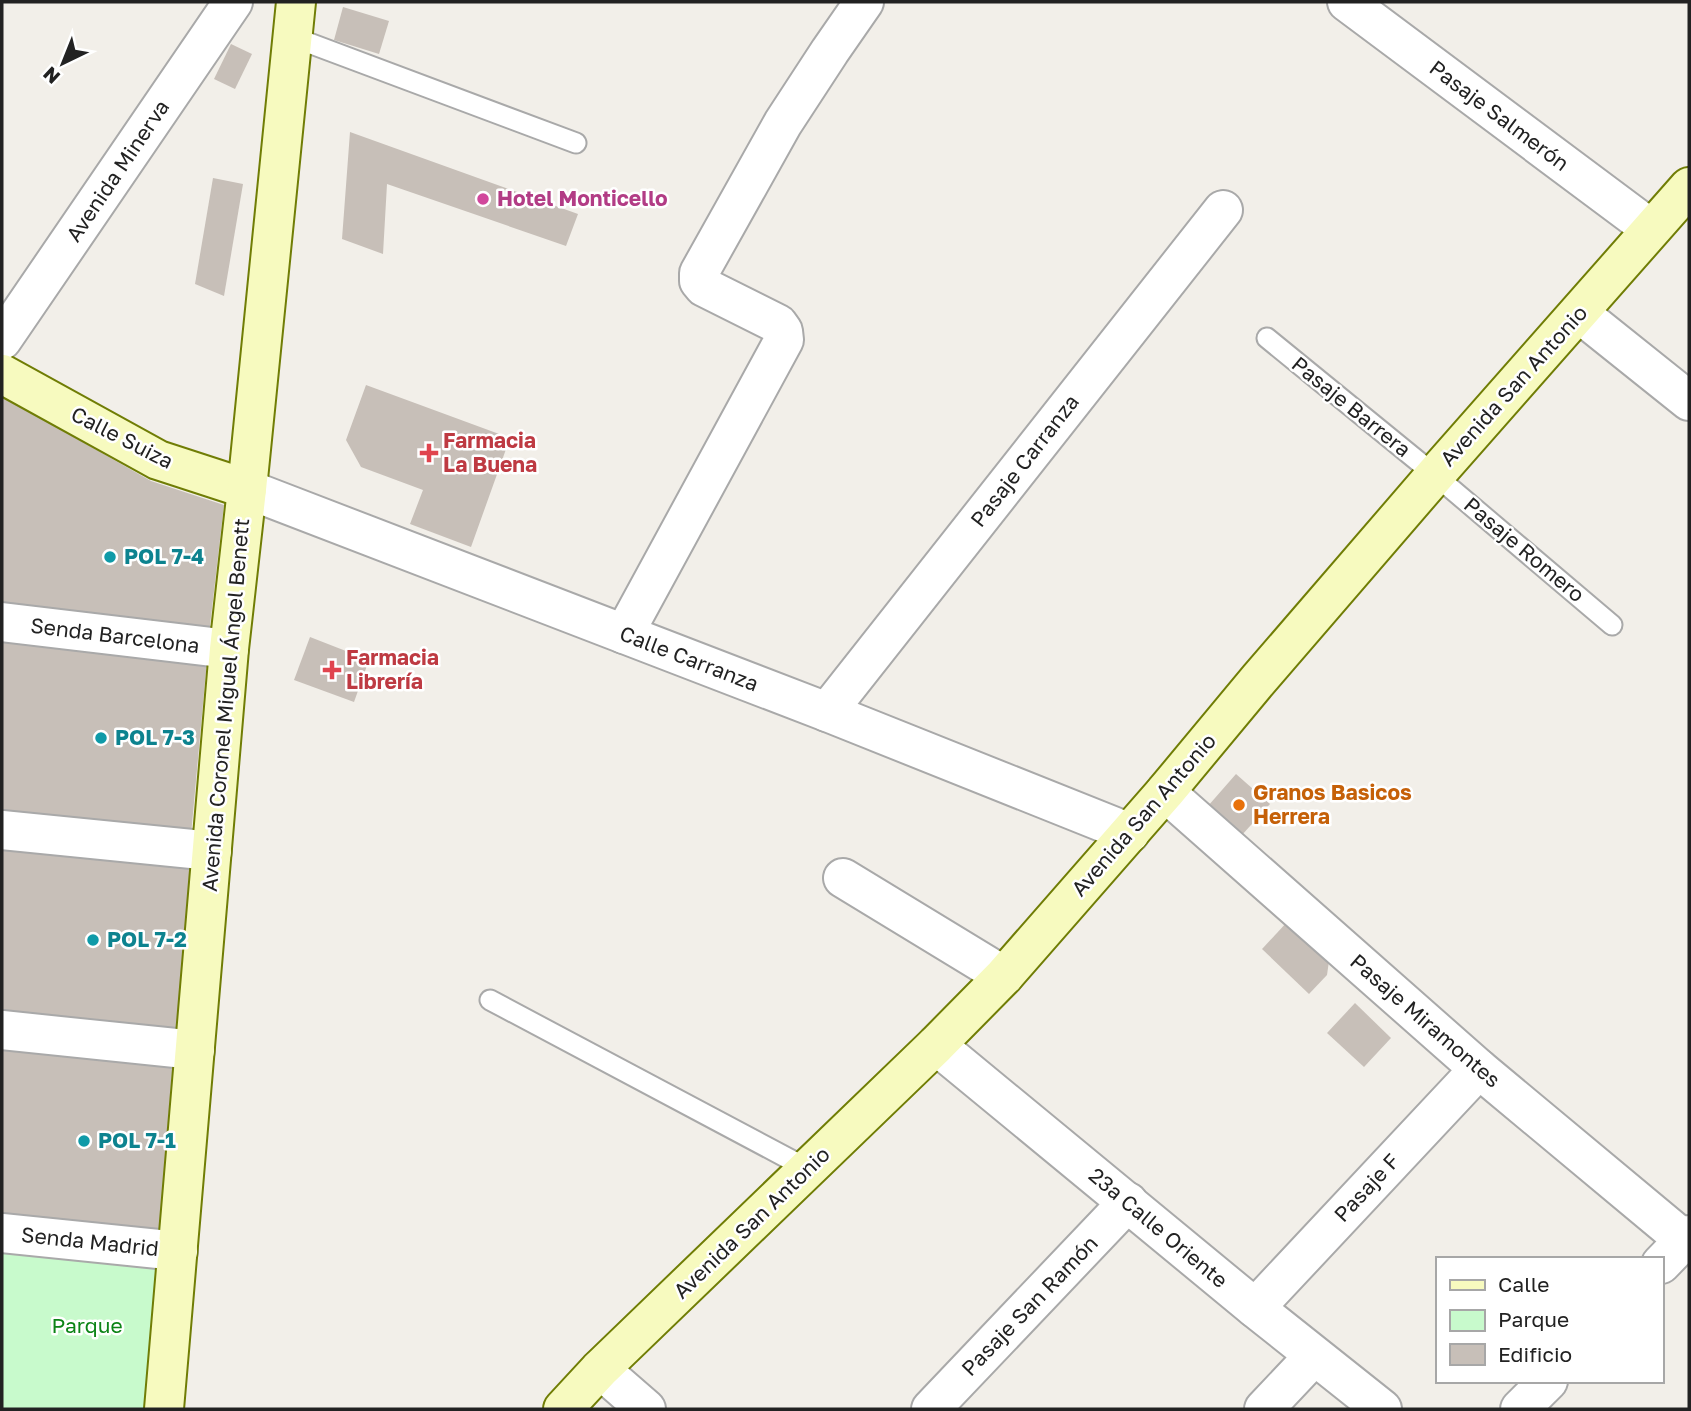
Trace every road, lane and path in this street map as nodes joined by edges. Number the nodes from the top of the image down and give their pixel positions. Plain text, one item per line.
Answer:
1 (233, 2) edge
2 (864, 2) edge
3 (1347, 2) edge
4 (295, 19) edge
5 (576, 143) dead end
6 (1689, 187) edge
7 (1223, 210) dead end
8 (1651, 229) junction
9 (1579, 313) junction
10 (1267, 338) dead end
11 (2, 340) edge
12 (2, 374) edge
13 (1689, 401) edge
14 (1435, 475) junction
15 (247, 489) junction
16 (2, 622) edge
17 (1612, 625) dead end
18 (624, 634) junction
19 (229, 649) junction
20 (827, 712) junction
21 (1166, 792) junction
22 (2, 830) edge
23 (1130, 833) junction
24 (212, 851) junction
25 (844, 878) dead end
26 (1004, 976) junction
27 (490, 1000) dead end
28 (2, 1030) edge
29 (936, 1045) junction
30 (195, 1050) junction
31 (1479, 1069) junction
32 (808, 1169) junction
33 (1128, 1202) junction
34 (2, 1233) edge
35 (1681, 1246) edge
36 (178, 1251) junction
37 (1255, 1308) junction
38 (1314, 1356) junction
39 (600, 1369) junction
40 (1546, 1383) edge
41 (164, 1409) edge
42 (563, 1409) edge
43 (646, 1409) edge
44 (931, 1409) edge
45 (1264, 1409) edge
46 (1381, 1409) edge
47 (1520, 1409) edge

1 - 11 street, Avenida Minerva
2 - 18 street
3 - 8 street, Pasaje Salmerón
4 - 5 lane
4 - 15 street, Avenida Coronel Miguel Ángel Benett
6 - 8 street, Avenida San Antonio
7 - 20 street, Pasaje Carranza
8 - 9 street, Avenida San Antonio
9 - 13 street
9 - 14 street, Avenida San Antonio
10 - 14 lane, Pasaje Barrera
12 - 15 street, Calle Suiza
14 - 17 lane, Pasaje Romero
14 - 21 street, Avenida San Antonio
15 - 18 street, Calle Carranza
15 - 19 street, Avenida Coronel Miguel Ángel Benett
16 - 19 street, Senda Barcelona
18 - 20 street, Calle Carranza
19 - 24 street, Avenida Coronel Miguel Ángel Benett
20 - 23 street, Calle Carranza
21 - 23 street, Avenida San Antonio
21 - 31 street, Pasaje Miramontes
22 - 24 street
23 - 26 street, Avenida San Antonio
24 - 30 street, Avenida Coronel Miguel Ángel Benett
25 - 26 street
26 - 29 street, Avenida San Antonio
27 - 32 lane
28 - 30 street
29 - 32 street, Avenida San Antonio
29 - 33 street, 23a Calle Oriente
30 - 36 street, Avenida Coronel Miguel Ángel Benett
31 - 35 street, Pasaje Miramontes
31 - 37 street, Pasaje F
32 - 39 street, Avenida San Antonio
33 - 37 street, 23a Calle Oriente
33 - 44 street, Pasaje San Ramón
34 - 36 street, Senda Madrid
36 - 41 street, Avenida Coronel Miguel Ángel Benett
37 - 38 street, 23a Calle Oriente
38 - 45 street
38 - 46 street, 23a Calle Oriente
39 - 42 street, Avenida San Antonio
39 - 43 street
40 - 47 street

